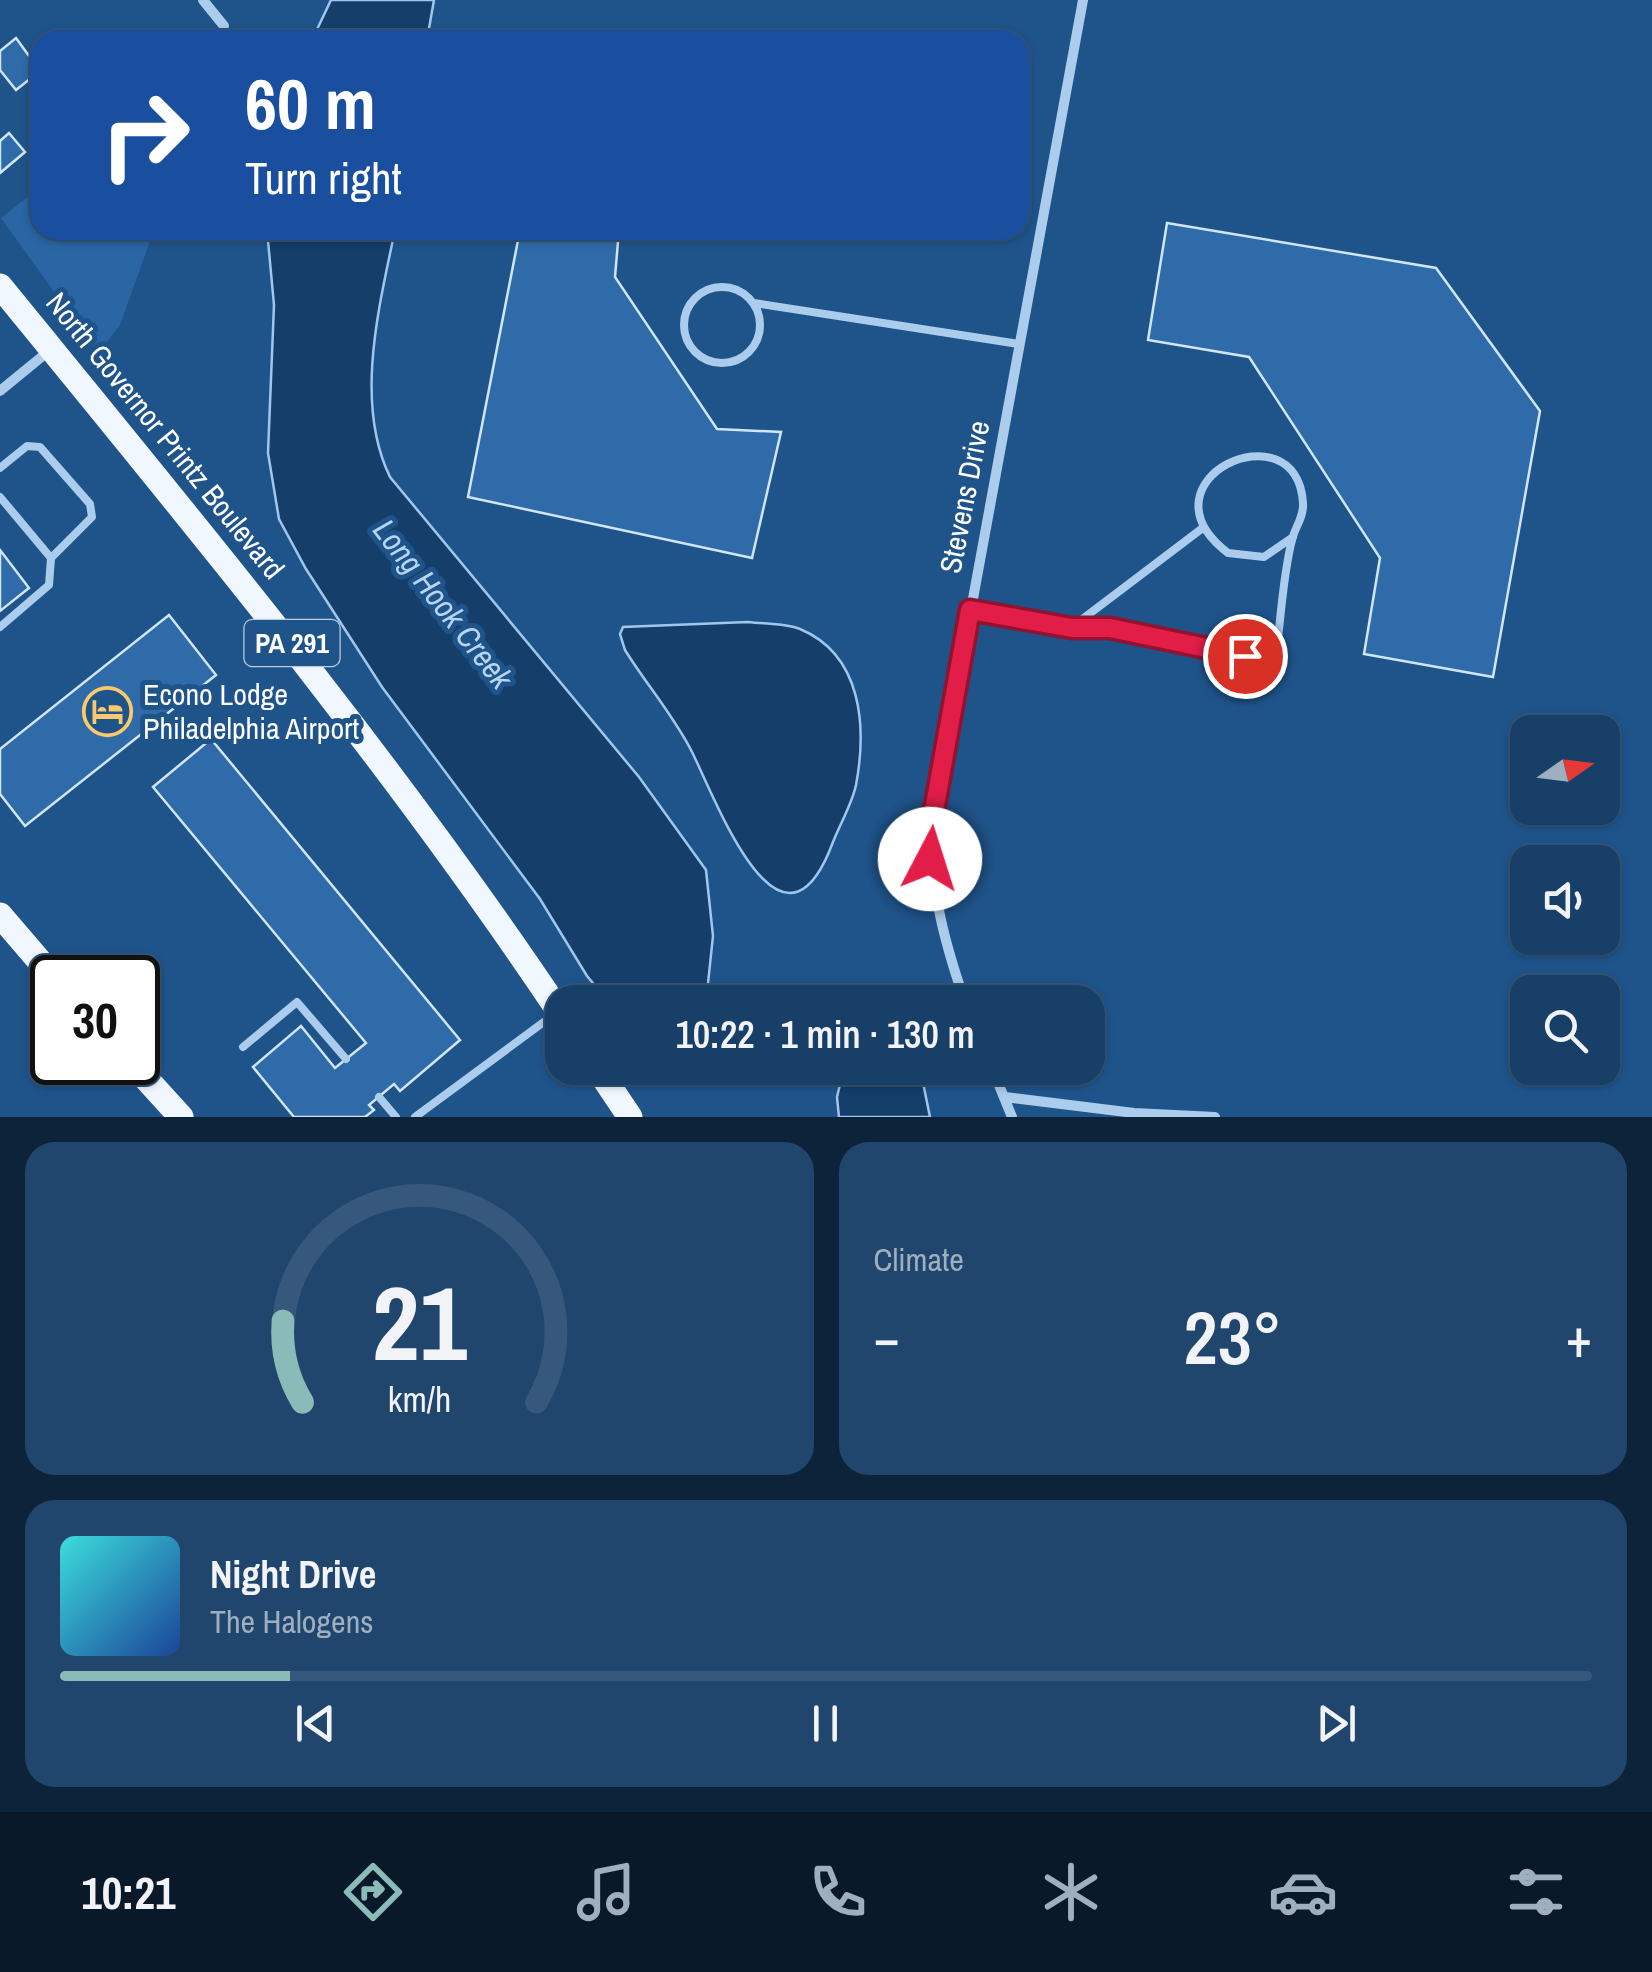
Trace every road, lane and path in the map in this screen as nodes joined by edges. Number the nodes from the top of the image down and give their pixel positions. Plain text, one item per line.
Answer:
1 (204, 0) edge
2 (1082, 0) edge
3 (224, 26) dead end
4 (0, 286) edge
5 (754, 303) junction
6 (1019, 344) junction
7 (51, 349) junction
8 (0, 391) edge
9 (0, 468) edge
10 (0, 497) edge
11 (1204, 527) junction
12 (1292, 537) junction
13 (51, 558) junction
14 (970, 610) junction
15 (0, 627) edge
16 (1072, 628) junction
17 (0, 915) edge
18 (34, 955) edge
19 (960, 985) edge
20 (545, 990) edge
21 (545, 1024) edge
22 (243, 1047) dead end
23 (346, 1060) dead end
24 (151, 1085) edge
25 (608, 1085) edge
26 (999, 1085) edge
27 (379, 1097) dead end
28 (1005, 1098) junction
29 (181, 1117) edge
30 (396, 1117) edge
31 (415, 1117) edge
32 (630, 1117) edge
33 (1012, 1117) edge
34 (1216, 1117) edge

1 - 3 street
2 - 6 street, Stevens Drive
4 - 7 main road, North Governor Printz Boulevard / PA 291
5 - 5 lane
5 - 6 lane
6 - 14 street, Stevens Drive
7 - 8 street
7 - 20 main road, North Governor Printz Boulevard / PA 291
9 - 13 lane
10 - 13 lane
11 - 12 lane
11 - 12 lane
11 - 16 lane
12 - 16 lane
13 - 15 lane
14 - 16 lane
14 - 19 street, Stevens Drive
17 - 18 main road
21 - 31 lane
22 - 23 lane
24 - 29 main road
25 - 32 main road
26 - 28 street
27 - 30 lane
28 - 33 street
28 - 34 street

